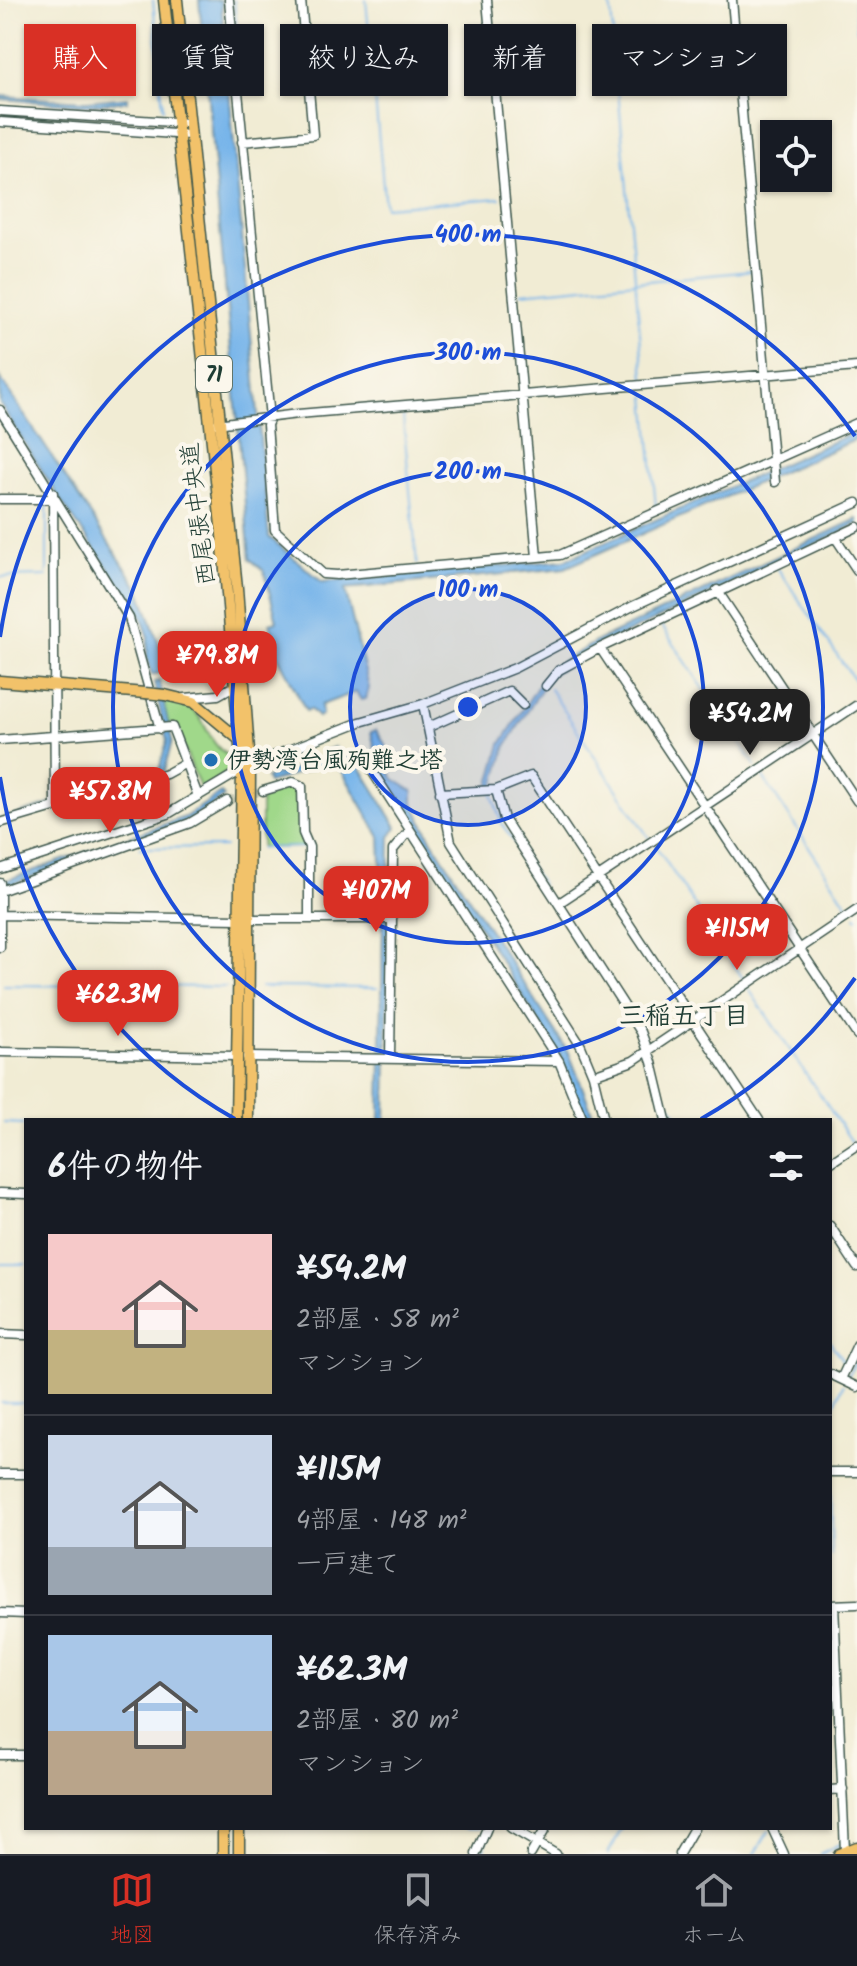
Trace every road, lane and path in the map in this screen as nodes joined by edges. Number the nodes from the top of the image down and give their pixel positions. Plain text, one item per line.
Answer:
1 (164, 0) edge
2 (177, 0) edge
3 (229, 0) edge
4 (301, 0) edge
5 (487, 0) edge
6 (732, 0) edge
7 (0, 111) edge
8 (0, 122) edge
9 (176, 128) junction
10 (189, 129) junction
11 (242, 142) junction
12 (857, 367) edge
13 (767, 375) junction
14 (524, 394) junction
15 (1, 412) edge
16 (267, 418) junction
17 (857, 423) edge
18 (218, 424) junction
19 (774, 460) junction
20 (775, 482) dead end
21 (53, 496) junction
22 (0, 499) edge
23 (857, 503) edge
24 (857, 527) edge
25 (835, 537) junction
26 (537, 557) junction
27 (857, 570) edge
28 (717, 590) junction
29 (600, 648) junction
30 (0, 681) edge
31 (53, 685) junction
32 (234, 686) junction
33 (546, 686) dead end
34 (185, 698) junction
35 (423, 704) junction
36 (523, 705) dead end
37 (857, 705) edge
38 (431, 726) junction
39 (160, 729) junction
40 (812, 734) junction
41 (53, 737) junction
42 (0, 740) edge
43 (244, 743) junction
44 (365, 760) dead end
45 (184, 764) junction
46 (246, 768) junction
47 (496, 790) junction
48 (263, 791) tunnel mouth
49 (440, 793) junction
50 (198, 796) junction
51 (227, 801) tunnel mouth
52 (857, 801) edge
53 (54, 803) junction
54 (705, 806) junction
55 (0, 823) edge
56 (410, 830) junction
57 (0, 869) edge
58 (598, 877) junction
59 (0, 888) edge
60 (559, 903) junction
61 (857, 910) edge
62 (0, 915) edge
63 (309, 918) junction
64 (391, 918) junction
65 (244, 919) junction
66 (0, 947) edge
67 (800, 949) junction
68 (692, 1021) junction
69 (857, 1035) edge
70 (648, 1049) junction
71 (0, 1052) edge
72 (241, 1056) junction
73 (390, 1058) junction
74 (559, 1061) junction
75 (593, 1075) junction
76 (236, 1118) edge
77 (248, 1118) edge
78 (582, 1118) edge
79 (604, 1118) edge
80 (665, 1118) edge
81 (758, 1118) edge
82 (857, 1145) edge
83 (832, 1162) edge
84 (0, 1193) edge
85 (24, 1194) edge
86 (832, 1229) edge
87 (857, 1267) edge
88 (0, 1334) edge
89 (24, 1335) edge
90 (857, 1345) edge
91 (832, 1375) edge
92 (841, 1379) junction
93 (857, 1387) edge
94 (832, 1472) edge
95 (857, 1472) edge
96 (0, 1474) edge
97 (24, 1474) edge
98 (857, 1604) edge
99 (832, 1605) edge
100 (0, 1613) edge
101 (24, 1614) edge
102 (832, 1732) edge
103 (841, 1732) junction
104 (0, 1755) edge
105 (24, 1755) edge
106 (843, 1789) junction
107 (832, 1790) edge
108 (223, 1830) edge
109 (239, 1830) edge
110 (486, 1830) edge
111 (514, 1830) edge
112 (545, 1830) edge
113 (693, 1830) edge
114 (773, 1830) edge
115 (537, 1843) junction
116 (857, 1847) edge
117 (842, 1852) edge
118 (223, 1854) edge
119 (239, 1854) edge
120 (476, 1854) edge
121 (531, 1854) edge
122 (556, 1854) edge
123 (679, 1854) edge
124 (784, 1854) edge

1 - 9 main road, 西尾張中央道 / 71
2 - 10 main road, 西尾張中央道 / 71
3 - 11 street
4 - 11 street
5 - 14 street
6 - 13 street
7 - 9 street
8 - 9 street
9 - 10 street
9 - 18 main road, 西尾張中央道 / 71
10 - 18 main road, 西尾張中央道 / 71
11 - 16 street
12 - 13 street
13 - 14 street
13 - 19 street
14 - 16 street
14 - 26 street
15 - 21 street
16 - 18 street
16 - 26 street
17 - 19 street
18 - 32 main road, 西尾張中央道 / 71
18 - 43 main road, 西尾張中央道 / 71
19 - 20 street
19 - 26 street
21 - 22 street
21 - 31 street
21 - 39 street
23 - 35 street
24 - 25 street
25 - 27 street
25 - 28 street
28 - 29 street
28 - 40 street
29 - 33 street
29 - 54 street
30 - 31 main road
31 - 34 main road, bridge
31 - 41 street
32 - 34 street
32 - 43 main road, 西尾張中央道 / 71
34 - 43 main road
35 - 38 street
35 - 46 street
36 - 38 street
37 - 40 street
38 - 49 street
39 - 41 street
39 - 45 street
40 - 52 street
40 - 54 street
41 - 42 street
41 - 53 street
43 - 46 main road, 西尾張中央道 / 71
44 - 56 street
45 - 50 street
45 - 53 street
46 - 50 street
46 - 65 main road, 西尾張中央道 / 71
47 - 49 street
47 - 58 street
47 - 60 street
48 - 63 street
49 - 75 street
50 - 57 street
51 - 59 street
53 - 55 street
54 - 58 street
54 - 67 street
56 - 64 street
56 - 74 street
58 - 60 street
58 - 68 street
59 - 62 street
60 - 70 street
61 - 67 street
62 - 65 street
62 - 66 street
63 - 64 street
63 - 65 street
64 - 73 street
65 - 72 main road, 西尾張中央道 / 71
67 - 68 street
67 - 69 street
68 - 70 street
68 - 81 street
70 - 75 street
70 - 80 street
71 - 72 street
72 - 73 street
72 - 76 main road, 西尾張中央道 / 71
72 - 77 main road, 西尾張中央道 / 71
73 - 74 street
74 - 78 street
75 - 79 street
82 - 83 street
84 - 85 street
86 - 87 street
88 - 89 street
90 - 92 street
91 - 92 street
92 - 93 street
94 - 95 street
96 - 97 street
98 - 99 street
99 - 103 street
100 - 101 street
102 - 103 street
103 - 106 street
104 - 105 street
106 - 107 street
106 - 117 street
108 - 118 main road
109 - 119 main road
110 - 120 street
111 - 115 street
112 - 115 street
113 - 123 street
114 - 124 street
115 - 121 street
115 - 122 street
116 - 117 main road

